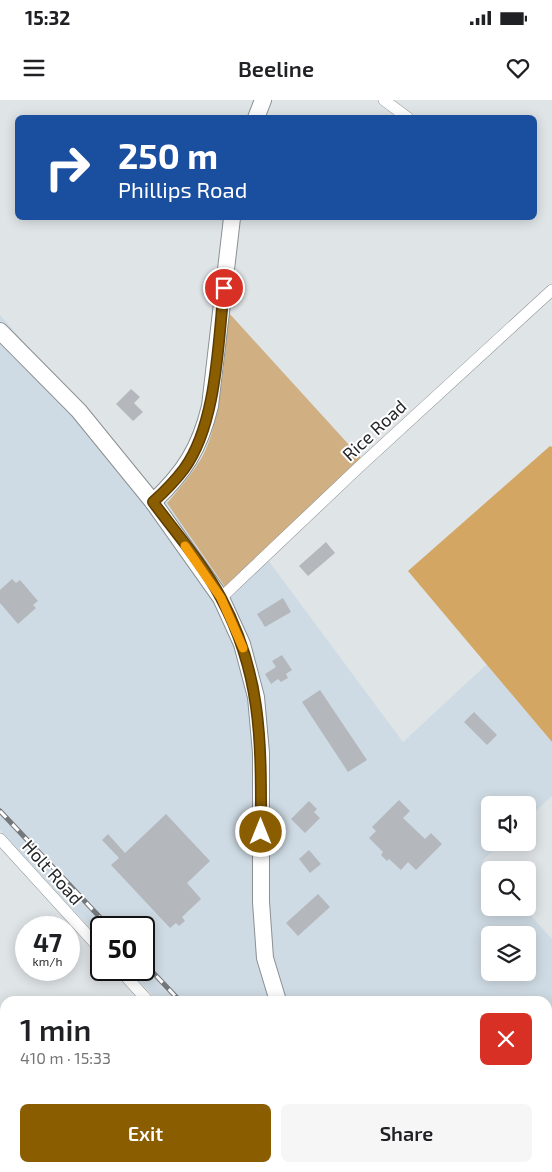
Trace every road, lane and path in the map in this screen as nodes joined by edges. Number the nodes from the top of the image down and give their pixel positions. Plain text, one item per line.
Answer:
1 (263, 100) edge
2 (384, 100) edge
3 (257, 115) edge
4 (404, 115) edge
5 (232, 220) edge
6 (552, 290) edge
7 (0, 331) edge
8 (153, 502) junction
9 (221, 598) junction
10 (0, 839) edge
11 (90, 938) edge
12 (130, 981) edge
13 (143, 996) edge
14 (276, 996) edge

1 - 3 main road
2 - 4 street
5 - 8 main road
6 - 9 street, Rice Road
7 - 8 main road
8 - 9 main road
9 - 14 main road
10 - 11 street, Holt Road
12 - 13 street

